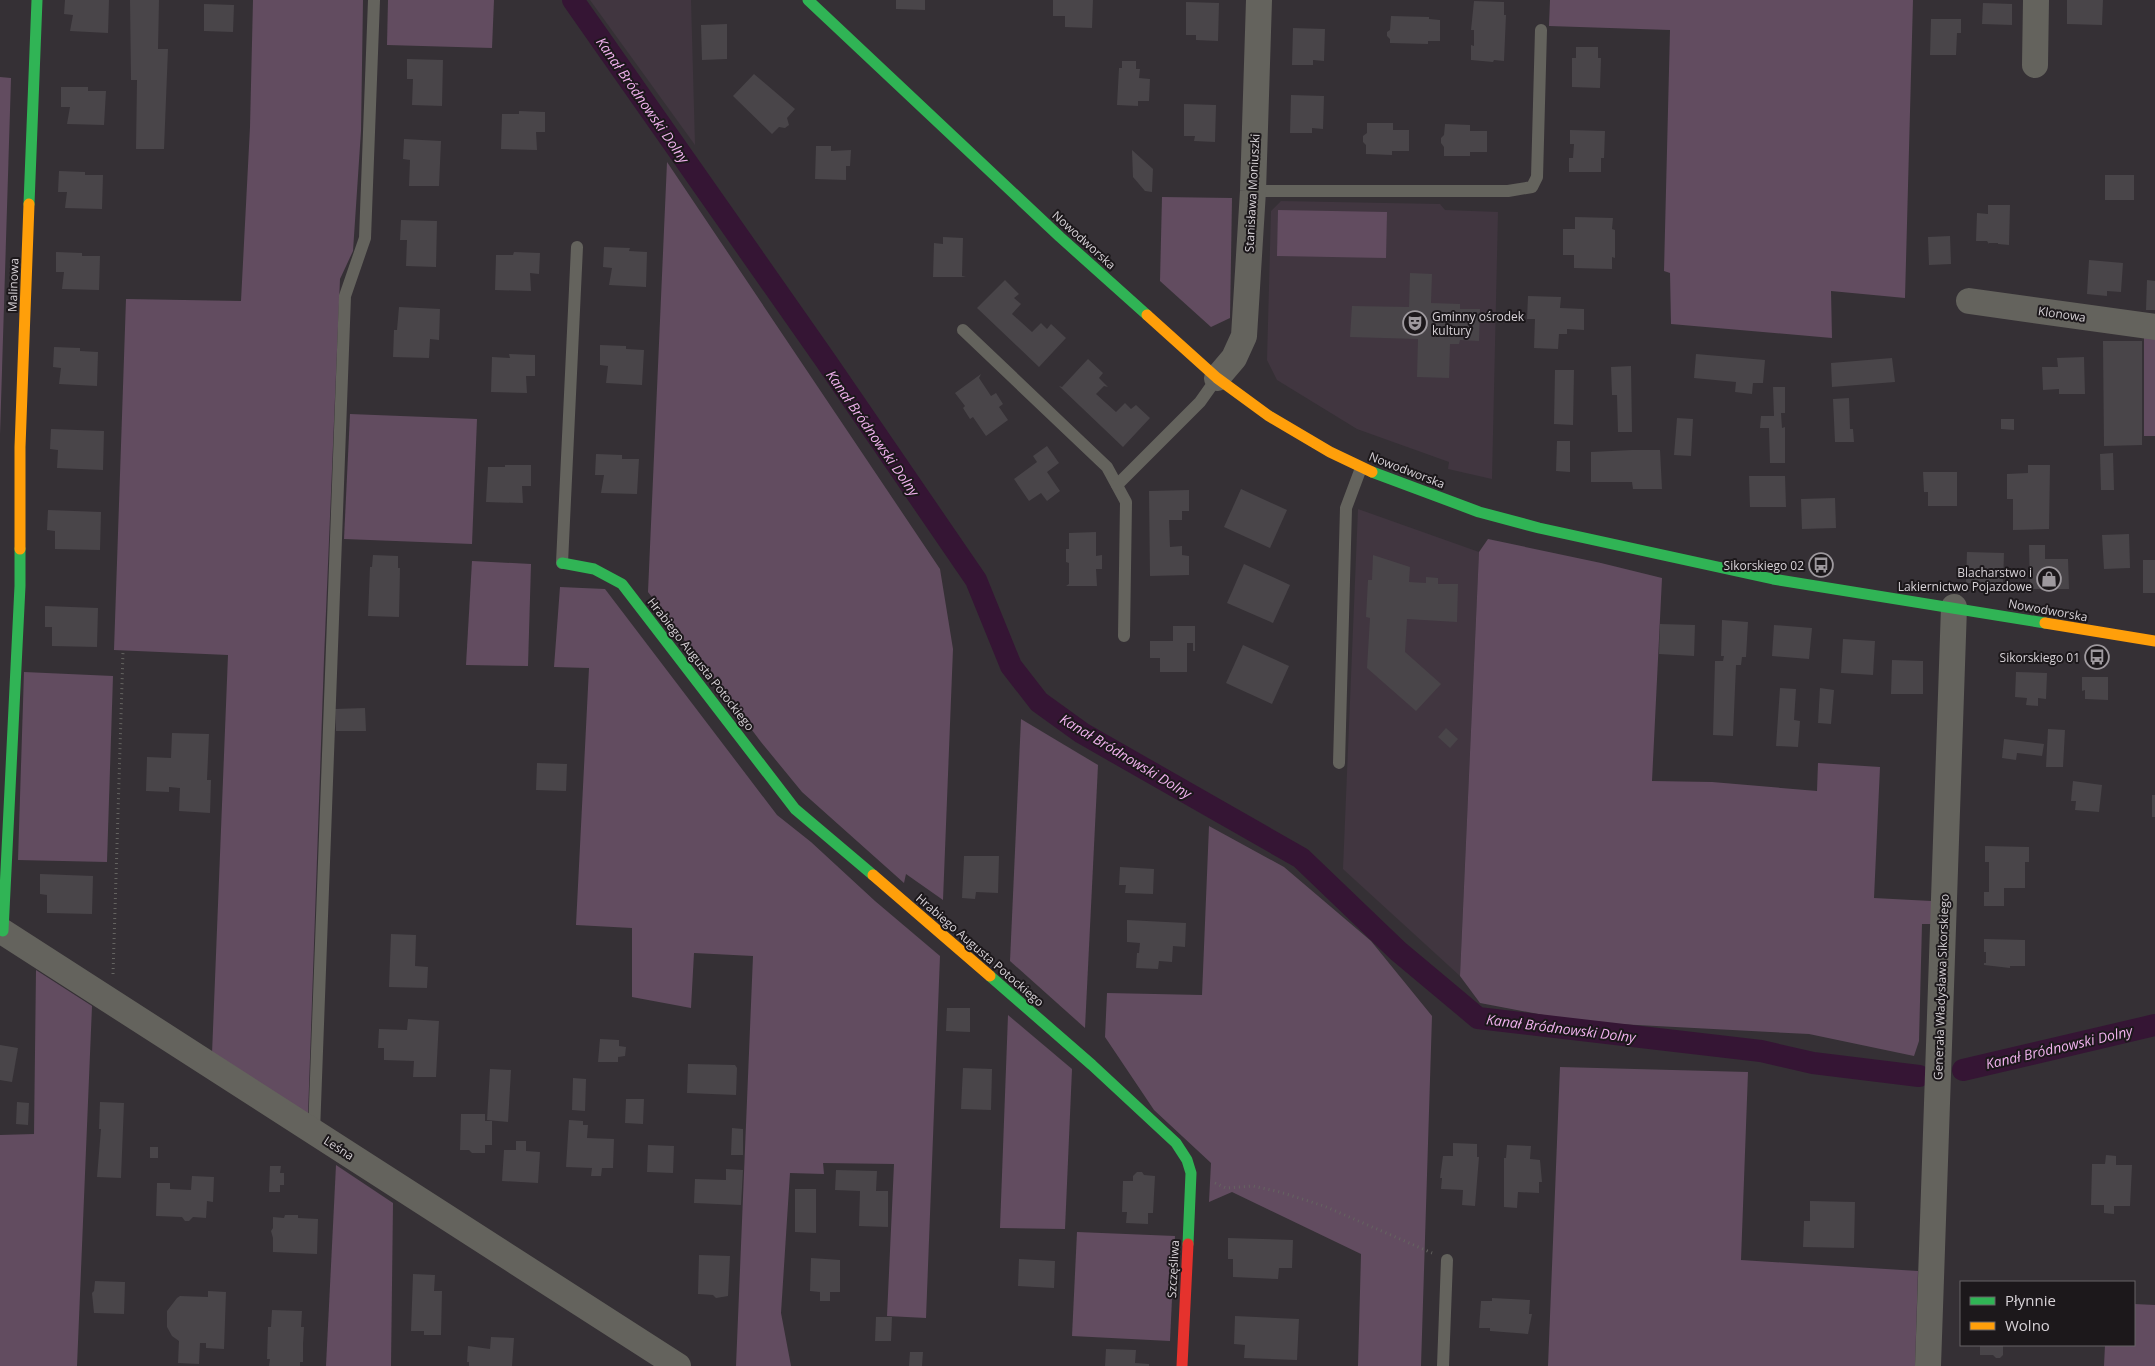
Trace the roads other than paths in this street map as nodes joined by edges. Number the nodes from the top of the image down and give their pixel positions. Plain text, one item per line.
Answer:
1 (37, 0) edge
2 (374, 0) edge
3 (808, 0) edge
4 (1259, 0) edge
5 (2036, 0) edge
6 (1541, 30) dead end
7 (2035, 65) dead end
8 (1253, 191) junction
9 (577, 247) dead end
10 (1969, 301) dead end
11 (2155, 327) edge
12 (963, 330) dead end
13 (1217, 378) junction
14 (1362, 468) junction
15 (1117, 485) junction
16 (562, 563) joint
17 (1954, 607) junction
18 (1124, 636) dead end
19 (2155, 641) edge
20 (1339, 762) dead end
21 (1, 930) edge
22 (314, 1132) junction
23 (1191, 1173) joint
24 (1447, 1260) road end
25 (678, 1366) edge
26 (1182, 1366) edge
27 (1443, 1366) edge
28 (1928, 1366) edge

1 - 21 street, Malinowa
2 - 22 lane
3 - 13 street, Nowodworska
4 - 8 street, Stanisława Moniuszki
5 - 7 street
6 - 8 lane
8 - 13 street, Stanisława Moniuszki
9 - 16 lane
10 - 11 street, Klonowa
12 - 15 lane
13 - 14 street, Nowodworska
13 - 15 lane
14 - 17 street, Nowodworska
14 - 20 lane
15 - 18 lane
16 - 23 street, Hrabiego Augusta Potockiego
17 - 19 street, Nowodworska
17 - 28 street, Generała Władysława Sikorskiego
21 - 22 street, Leśna
22 - 25 street, Leśna
23 - 26 street, Szczęśliwa
24 - 27 lane

